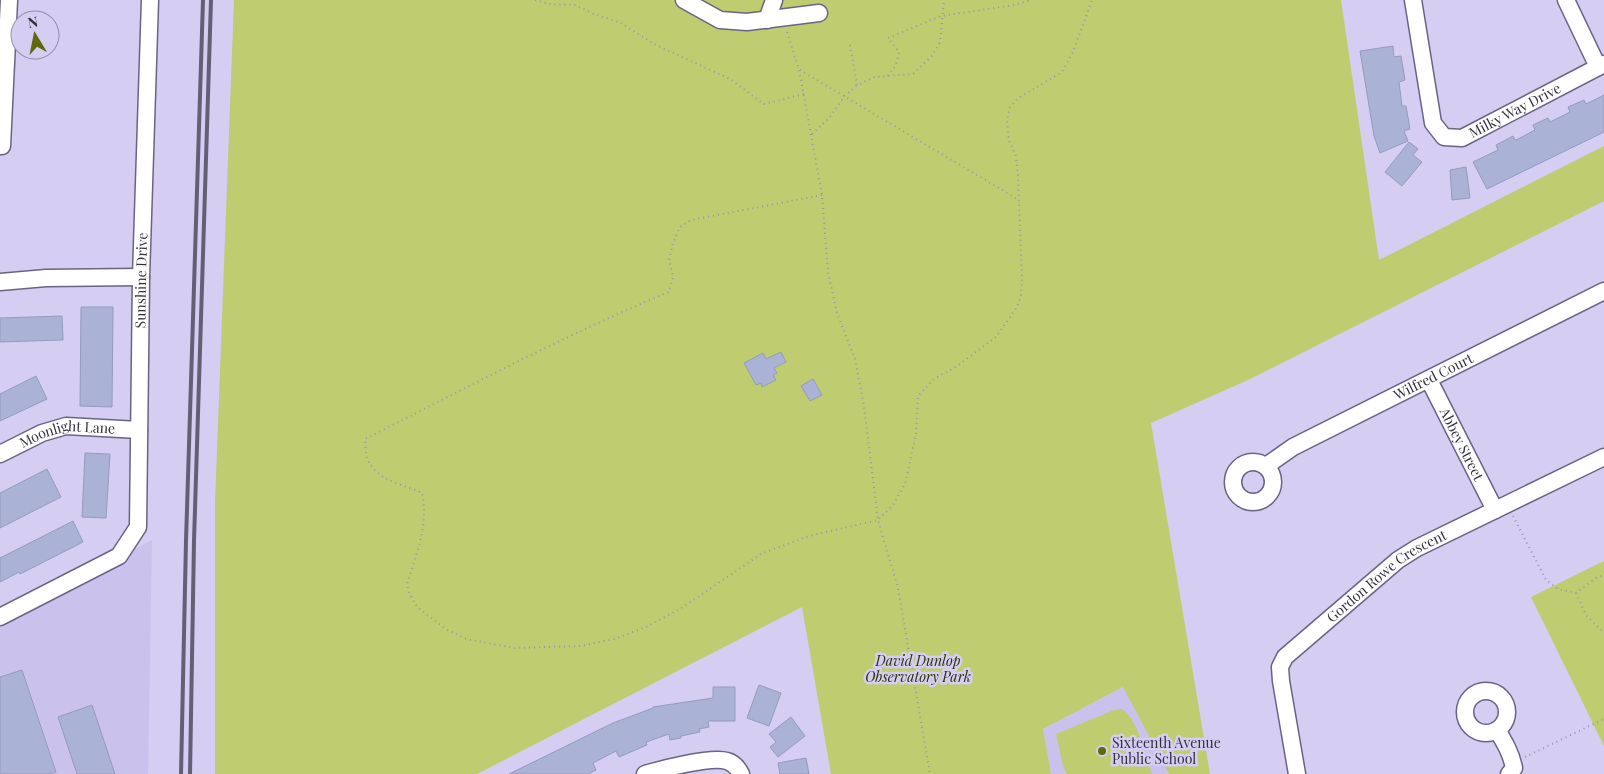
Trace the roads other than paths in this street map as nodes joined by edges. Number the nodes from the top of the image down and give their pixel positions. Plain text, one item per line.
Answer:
1 (9, 0) edge
2 (150, 0) edge
3 (684, 0) edge
4 (774, 0) edge
5 (1413, 0) edge
6 (1566, 0) edge
7 (819, 13) dead end
8 (775, 18) junction
9 (1601, 66) edge
10 (0, 146) edge
11 (141, 278) junction
12 (0, 282) edge
13 (1604, 291) edge
14 (1429, 380) junction
15 (139, 430) junction
16 (0, 454) edge
17 (1604, 457) edge
18 (1266, 466) dead end
19 (1495, 510) junction
20 (0, 617) edge
21 (1497, 730) dead end
22 (1511, 767) edge
23 (645, 774) edge
24 (741, 774) edge
25 (1297, 774) edge

1 - 10 street
2 - 11 street, Sunshine Drive
3 - 8 street
4 - 8 street
5 - 9 street, Milky Way Drive
6 - 9 street
7 - 8 street
11 - 12 street
11 - 15 street, Sunshine Drive
13 - 14 street, Wilfred Court
14 - 18 street, Wilfred Court
14 - 19 street, Abbey Street
15 - 16 street, Moonlight Lane
15 - 20 street, Sunshine Drive
17 - 19 street, Gordon Rowe Crescent
19 - 25 street, Gordon Rowe Crescent
21 - 22 street
23 - 24 street

